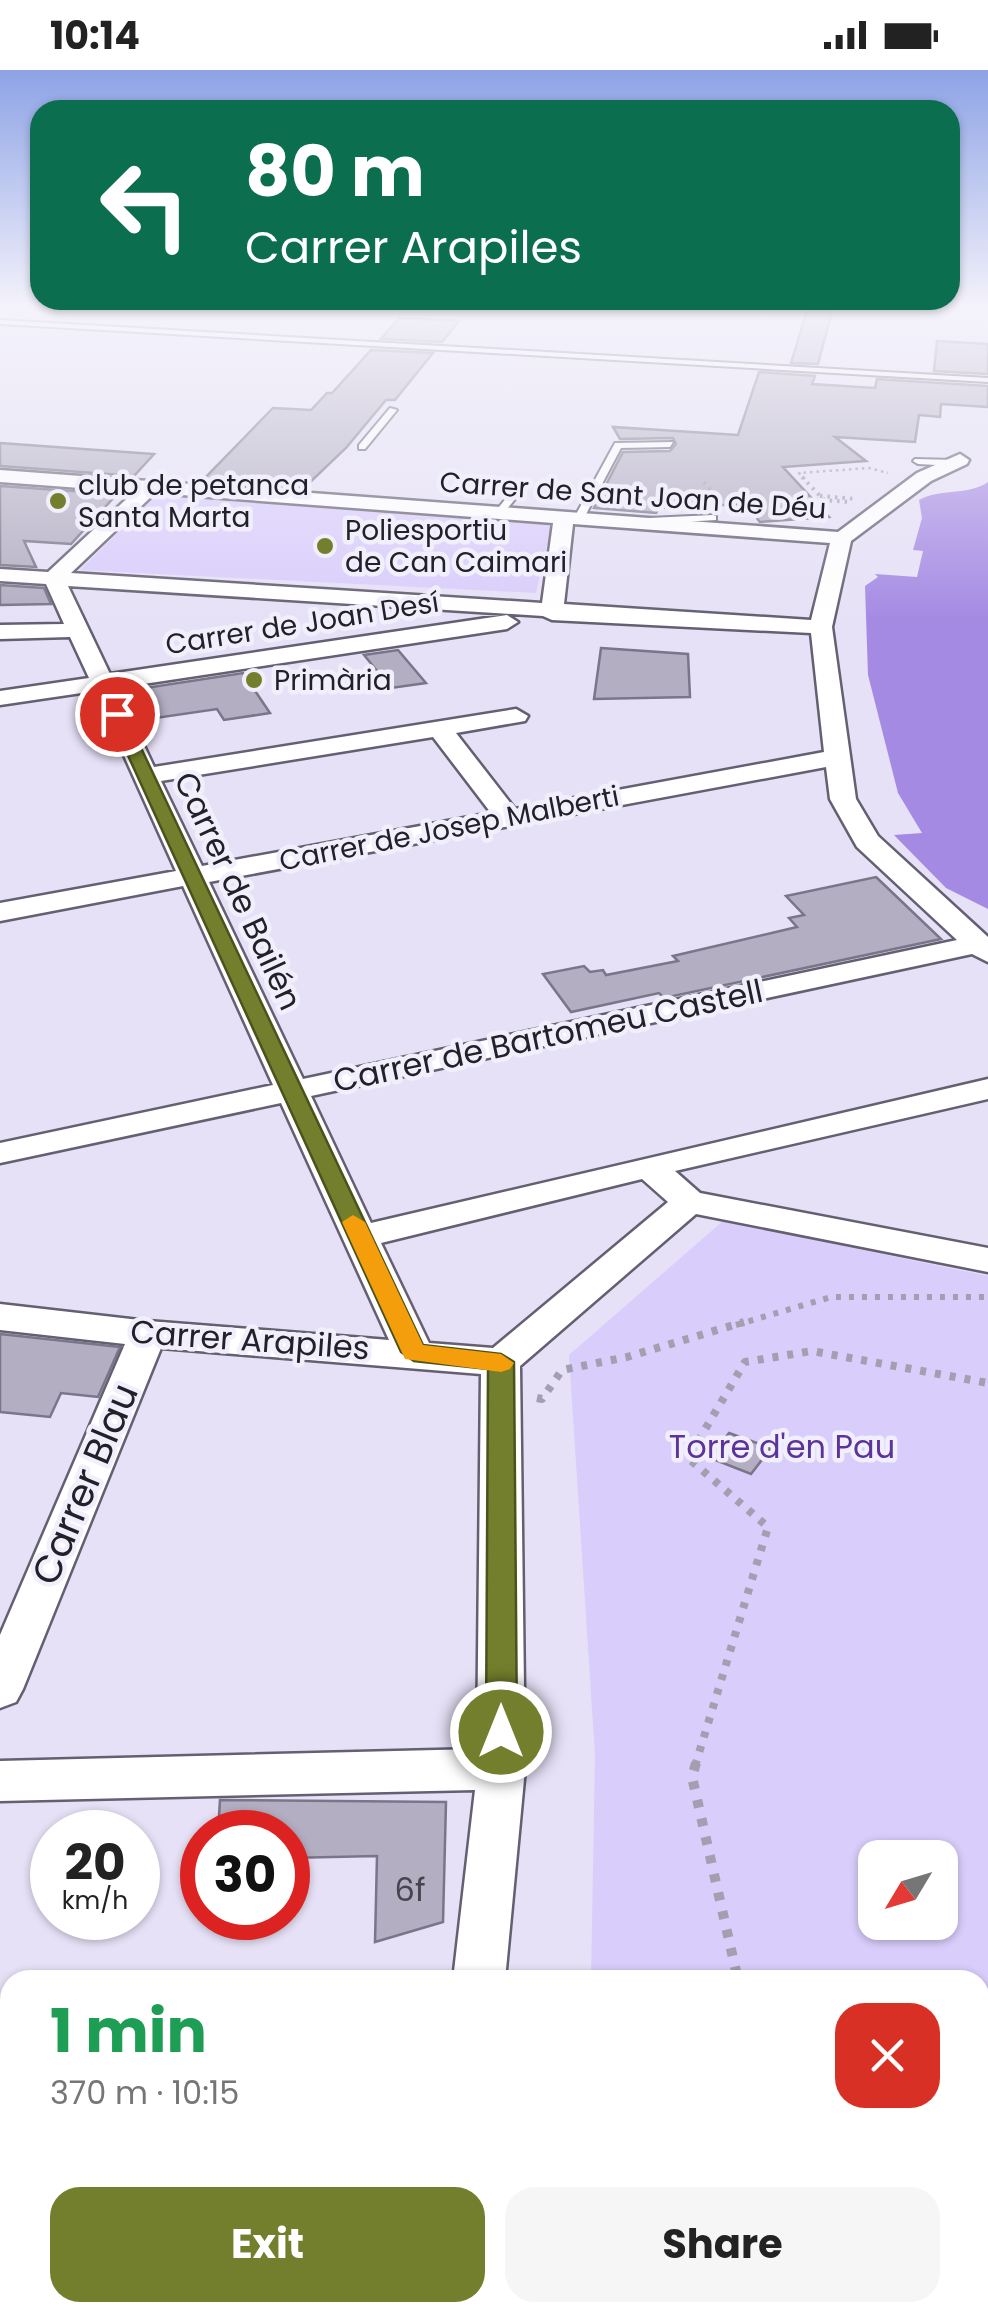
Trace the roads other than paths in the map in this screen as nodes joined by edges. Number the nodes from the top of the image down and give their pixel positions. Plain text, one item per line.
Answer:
1 (393, 410) dead end
2 (670, 444) dead end
3 (362, 446) dead end
4 (918, 460) dead end
5 (958, 462) joint
6 (0, 476) edge
7 (150, 487) junction
8 (560, 514) junction
9 (713, 518) dead end
10 (630, 522) junction
11 (842, 538) junction
12 (0, 575) edge
13 (54, 578) junction
14 (552, 613) junction
15 (821, 628) junction
16 (78, 630) junction
17 (0, 632) edge
18 (103, 683) junction
19 (0, 698) edge
20 (516, 716) dead end
21 (439, 728) junction
22 (838, 757) junction
23 (146, 776) junction
24 (507, 816) junction
25 (192, 876) junction
26 (0, 912) edge
27 (983, 949) edge
28 (988, 1089) edge
29 (292, 1091) junction
30 (0, 1153) edge
31 (649, 1167) junction
32 (690, 1202) junction
33 (360, 1237) junction
34 (988, 1260) edge
35 (0, 1317) edge
36 (148, 1334) junction
37 (414, 1352) junction
38 (501, 1380) junction
39 (0, 1690) edge
40 (501, 1770) junction
41 (0, 1782) edge
42 (480, 1970) edge

1 - 3 lane
2 - 8 lane
4 - 5 lane
5 - 11 street
6 - 7 street, Carrer de Sant Joan de Déu
7 - 8 street, Carrer de Sant Joan de Déu
7 - 13 street
8 - 10 street, Carrer de Sant Joan de Déu
8 - 14 street
9 - 10 lane
10 - 11 street, Carrer de Sant Joan de Déu
11 - 15 street
12 - 13 street
13 - 14 street
13 - 16 street, Carrer de Bailén
14 - 15 street
14 - 18 street, Carrer de Joan Desí
15 - 22 street
16 - 17 street
16 - 18 street, Carrer de Bailén
18 - 19 street, Carrer de Joan Desí
18 - 23 street, Carrer de Bailén
20 - 21 street
21 - 23 street
21 - 24 street
22 - 24 street, Carrer de Josep Malberti
22 - 27 street
23 - 25 street, Carrer de Bailén
24 - 25 street, Carrer de Josep Malberti
25 - 26 street, Carrer de Josep Malberti
25 - 29 street, Carrer de Bailén
27 - 29 street, Carrer de Bartomeu Castell
28 - 31 street
29 - 30 street, Carrer de Bartomeu Castell
29 - 33 street, Carrer de Bailén
31 - 32 street
31 - 33 street
32 - 34 street
32 - 38 street
33 - 37 street, Carrer de Bailén
35 - 36 street, Carrer Arapiles
36 - 37 street, Carrer Arapiles
36 - 39 street, Carrer Blau
37 - 38 street, Carrer Arapiles
38 - 40 street
40 - 41 street
40 - 42 street

